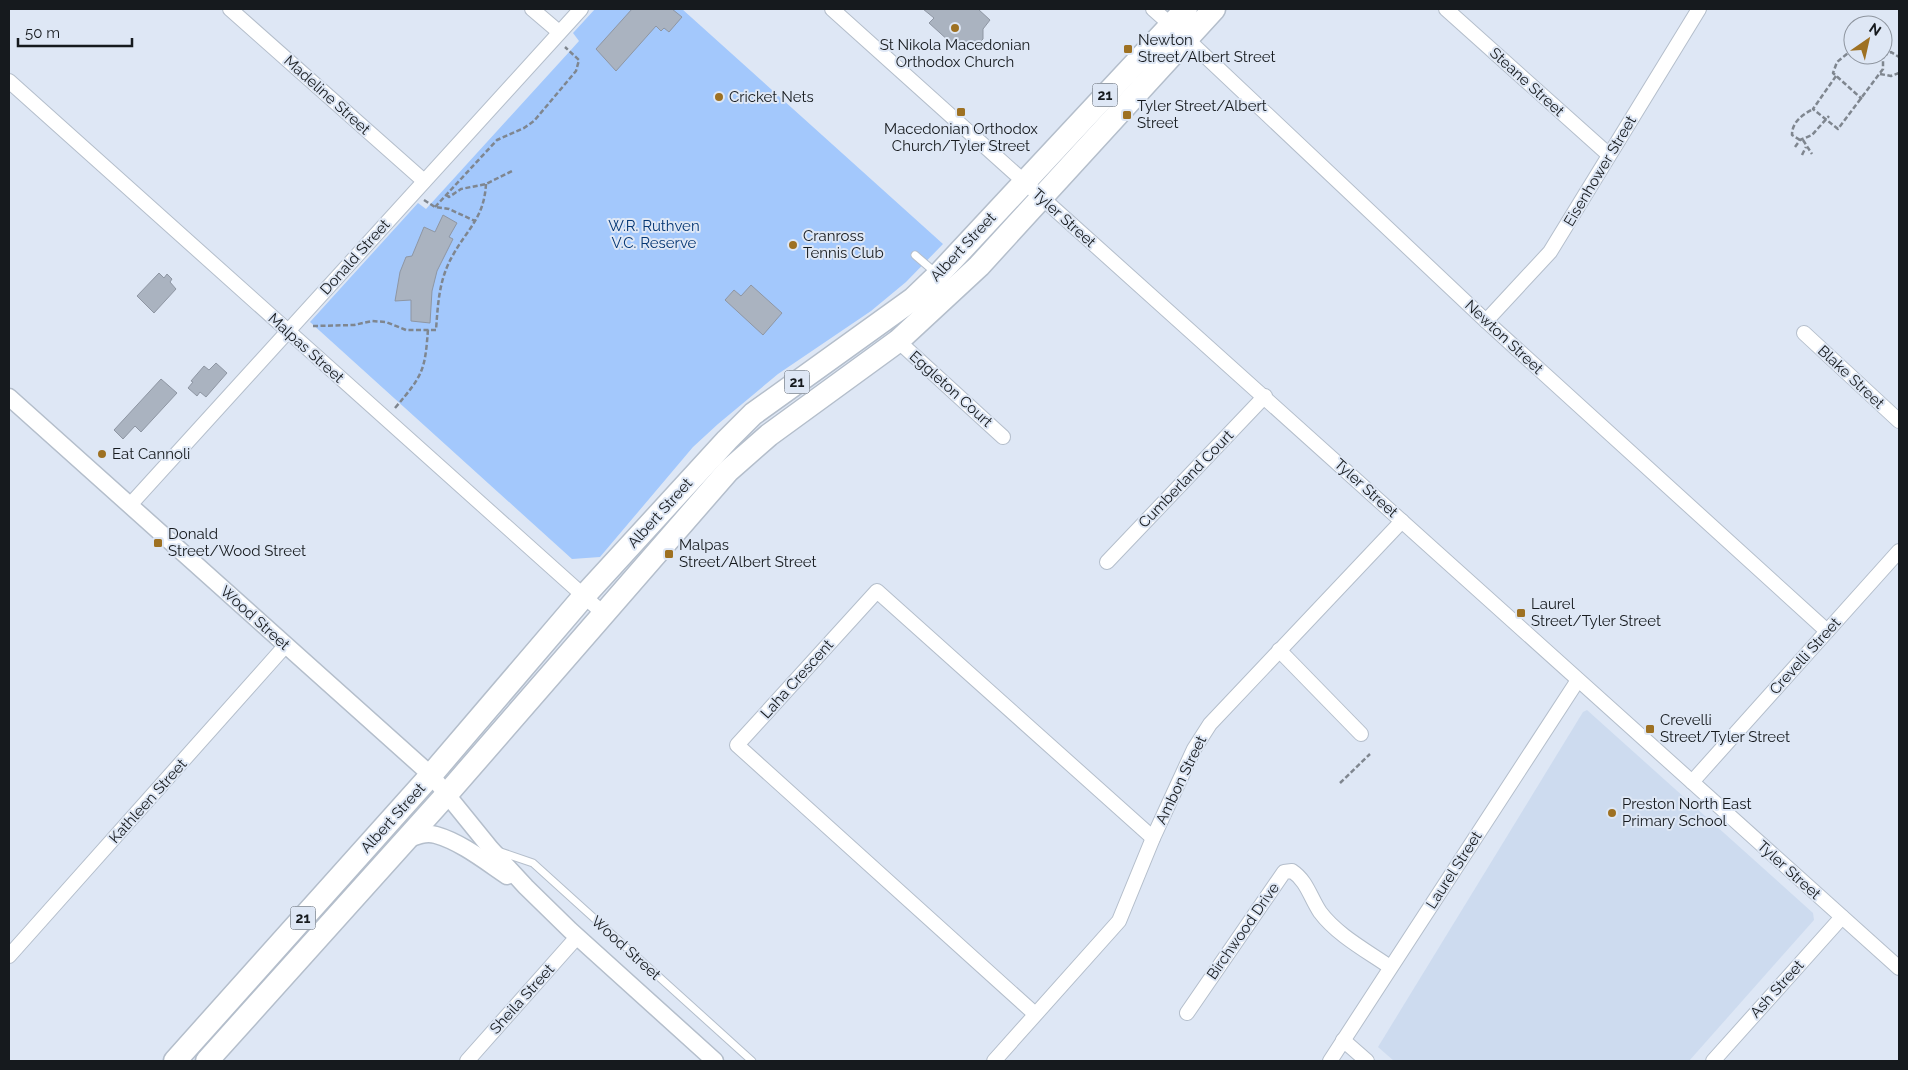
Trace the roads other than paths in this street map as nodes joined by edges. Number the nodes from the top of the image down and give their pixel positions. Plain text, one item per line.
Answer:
1 (230, 9) edge
2 (532, 9) edge
3 (581, 9) edge
4 (832, 9) edge
5 (1153, 9) edge
6 (1186, 9) edge
7 (1214, 9) edge
8 (1446, 9) edge
9 (1699, 9) edge
10 (1179, 32) junction
11 (557, 35) junction
12 (9, 81) edge
13 (1609, 155) junction
14 (424, 181) junction
15 (1024, 182) junction
16 (1040, 198) junction
17 (915, 255) dead end
18 (938, 275) junction
19 (1486, 321) junction
20 (288, 331) junction
21 (1804, 333) dead end
22 (898, 341) junction
23 (1265, 396) junction
24 (9, 397) edge
25 (753, 414) junction
26 (1899, 421) edge
27 (768, 435) junction
28 (1003, 437) dead end
29 (130, 505) junction
30 (1402, 521) junction
31 (1899, 552) edge
32 (1107, 562) dead end
33 (584, 596) junction
34 (604, 614) junction
35 (1827, 631) junction
36 (286, 645) junction
37 (1279, 650) junction
38 (1578, 680) junction
39 (1361, 734) dead end
40 (431, 775) junction
41 (1692, 782) junction
42 (448, 793) junction
43 (1153, 838) junction
44 (403, 841) junction
45 (491, 849) junction
46 (526, 888) junction
47 (1842, 917) junction
48 (577, 937) junction
49 (9, 956) edge
50 (1390, 968) junction
51 (1899, 968) edge
52 (1187, 1013) dead end
53 (217, 1014) junction
54 (1036, 1014) junction
55 (235, 1031) junction
56 (1343, 1040) junction
57 (175, 1061) edge
58 (207, 1061) edge
59 (467, 1061) edge
60 (715, 1061) edge
61 (752, 1061) edge
62 (994, 1061) edge
63 (1330, 1061) edge
64 (1367, 1061) edge
65 (1713, 1061) edge

1 - 14 street, Madeline Street
2 - 11 street
3 - 11 street, Donald Street
4 - 15 street, Tyler Street
5 - 10 street, Newton Street
6 - 10 highway, Albert Street / 21
7 - 10 highway, Albert Street / 21
8 - 13 street, Steane Street
9 - 13 street, Eisenhower Street
10 - 15 highway, Albert Street / 21
10 - 16 highway, Albert Street / 21
10 - 19 street, Newton Street
11 - 14 street, Donald Street
12 - 20 street, Malpas Street
13 - 19 street, Eisenhower Street
14 - 20 street, Donald Street
15 - 16 street, Tyler Street
15 - 18 highway, Albert Street / 21
16 - 22 highway, Albert Street / 21
16 - 23 street, Tyler Street
17 - 18 lane
18 - 25 highway, Albert Street / 21
19 - 35 street, Newton Street
20 - 29 street, Donald Street
20 - 33 street, Malpas Street
21 - 26 street, Blake Street
22 - 27 highway, Albert Street / 21
22 - 28 street, Eggleton Court
23 - 30 street, Tyler Street
23 - 32 street, Cumberland Court
24 - 29 street, Wood Street
25 - 27 highway
25 - 33 highway, Albert Street / 21
27 - 34 highway, Albert Street / 21
29 - 36 street, Wood Street
30 - 37 street, Ambon Street
30 - 38 street, Tyler Street
31 - 35 street, Crevelli Street
33 - 34 street, Malpas Street
33 - 40 highway, Albert Street / 21
34 - 42 highway, Albert Street / 21
35 - 41 street, Crevelli Street
36 - 40 street, Wood Street
36 - 49 street, Kathleen Street
37 - 39 street
37 - 43 street, Ambon Street
38 - 41 street, Tyler Street
38 - 50 street, Laurel Street
40 - 42 street, Wood Street
40 - 53 highway, Albert Street / 21
41 - 47 street, Tyler Street
42 - 44 highway, Albert Street / 21
42 - 45 street, Wood Street
43 - 54 street, Ambon Street
43 - 54 street, Laha Crescent
44 - 46 street
44 - 55 highway, Albert Street / 21
45 - 46 street, Wood Street
45 - 61 lane, Wood Street
46 - 48 street, Wood Street
47 - 51 street, Tyler Street
47 - 65 street, Ash Street
48 - 59 street, Sheila Street
48 - 60 street, Wood Street
50 - 52 street, Birchwood Drive
50 - 56 street, Laurel Street
53 - 55 highway
53 - 57 highway, Albert Street / 21
54 - 62 street, Ambon Street
55 - 58 highway, Albert Street / 21
56 - 63 street, Laurel Street
56 - 64 street

